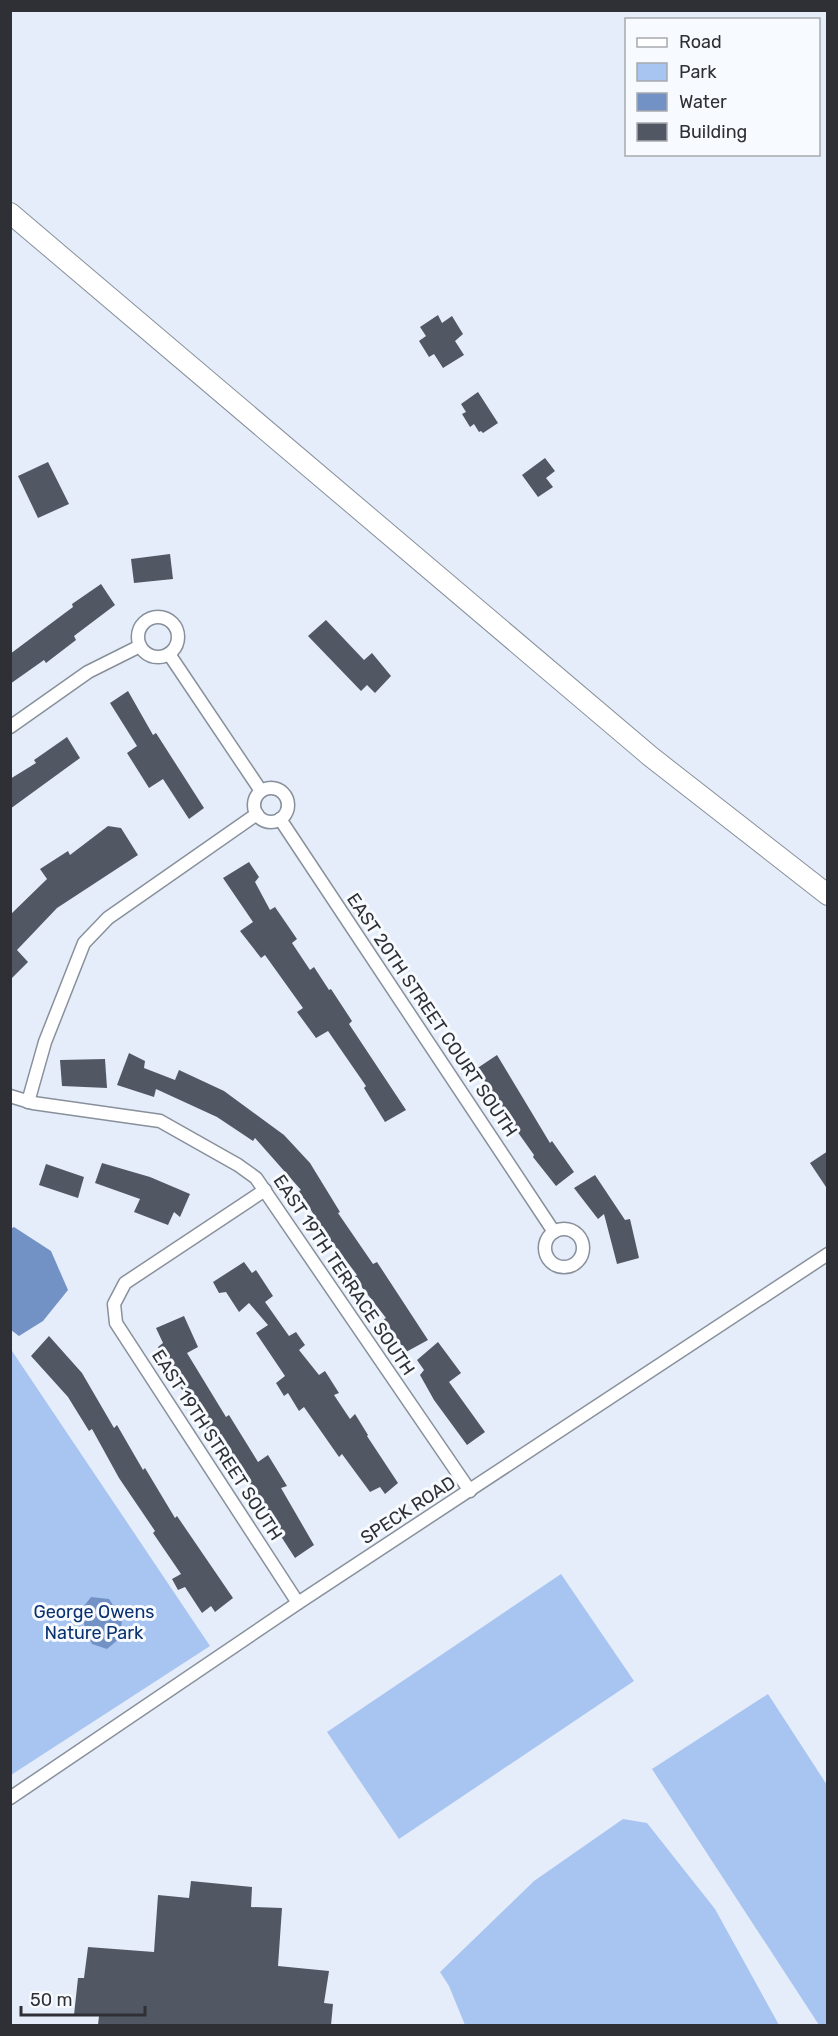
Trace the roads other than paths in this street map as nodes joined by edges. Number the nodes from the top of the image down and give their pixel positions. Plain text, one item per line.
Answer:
1 (10, 213) edge
2 (140, 646) junction
3 (169, 654) junction
4 (10, 727) edge
5 (261, 791) junction
6 (257, 814) junction
7 (280, 819) junction
8 (828, 895) edge
9 (10, 1096) edge
10 (28, 1102) junction
11 (265, 1190) junction
12 (555, 1232) dead end
13 (828, 1254) edge
14 (470, 1491) junction
15 (298, 1603) junction
16 (10, 1798) edge

1 - 8 main road
2 - 3 street
2 - 3 street
2 - 4 street
3 - 5 street
5 - 6 street
5 - 7 street
6 - 7 street
6 - 10 street
7 - 12 street, EAST 20TH STREET COURT SOUTH
9 - 10 street, EAST 19TH TERRACE SOUTH
10 - 11 street, EAST 19TH TERRACE SOUTH
11 - 14 street, EAST 19TH TERRACE SOUTH
11 - 15 street, EAST 19TH STREET SOUTH
13 - 14 street, SPECK ROAD
14 - 15 street, SPECK ROAD
15 - 16 street, SPECK ROAD

